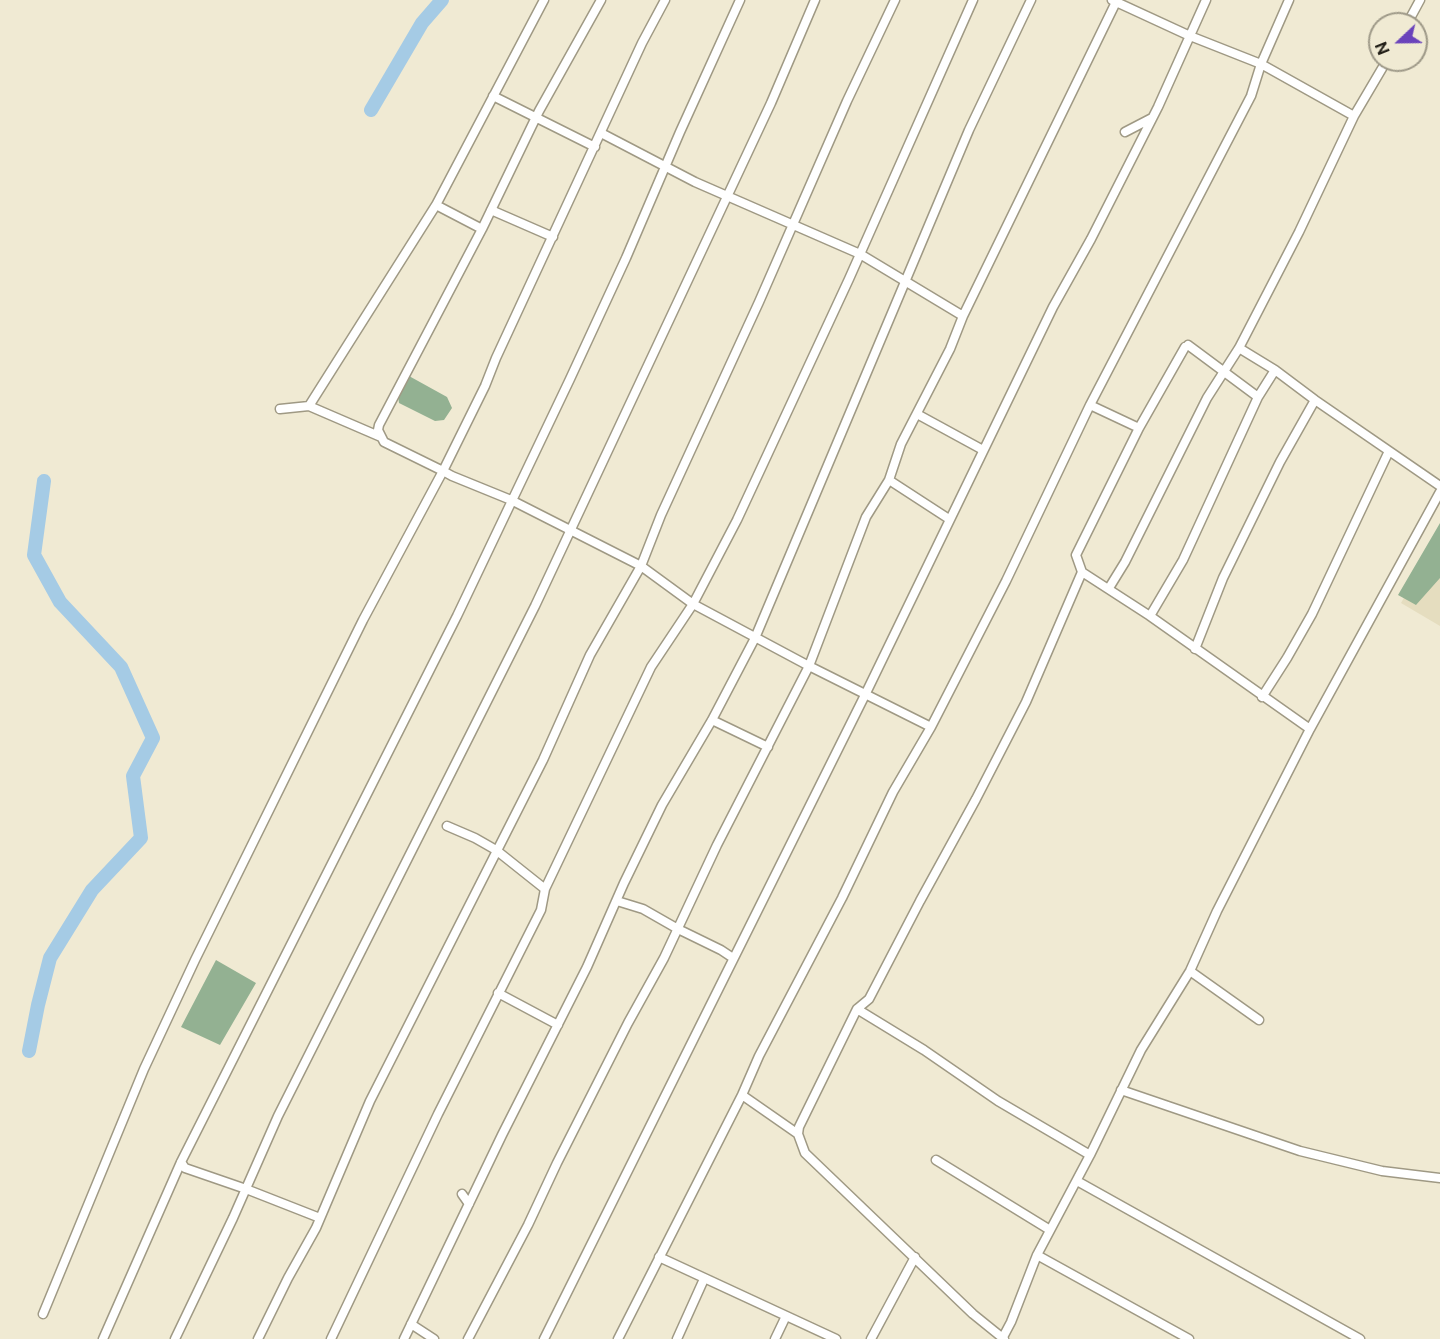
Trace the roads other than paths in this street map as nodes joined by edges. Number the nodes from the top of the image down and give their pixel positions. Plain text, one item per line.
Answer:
1 (544, 0) edge
2 (601, 0) edge
3 (665, 0) edge
4 (740, 0) edge
5 (815, 0) edge
6 (895, 0) edge
7 (973, 0) edge
8 (1031, 0) edge
9 (1206, 0) edge
10 (1289, 0) edge
11 (1115, 1) edge
12 (1191, 36) junction
13 (1261, 64) junction
14 (1380, 72) edge
15 (493, 96) junction
16 (1354, 116) junction
17 (536, 117) junction
18 (1152, 118) junction
19 (1125, 132) dead end
20 (601, 133) junction
21 (595, 147) junction
22 (665, 168) junction
23 (727, 196) junction
24 (436, 205) junction
25 (491, 210) junction
26 (793, 224) junction
27 (482, 229) junction
28 (553, 237) junction
29 (860, 254) junction
30 (905, 280) junction
31 (963, 316) junction
32 (1239, 348) junction
33 (1275, 370) junction
34 (1224, 371) junction
35 (1258, 397) junction
36 (1315, 400) junction
37 (1090, 405) junction
38 (309, 406) junction
39 (280, 409) dead end
40 (917, 414) junction
41 (1139, 428) junction
42 (381, 437) junction
43 (983, 450) junction
44 (1389, 451) junction
45 (443, 471) junction
46 (889, 480) junction
47 (1440, 486) edge
48 (1440, 492) edge
49 (511, 500) junction
50 (949, 519) junction
51 (571, 529) junction
52 (641, 566) junction
53 (1083, 572) junction
54 (1109, 588) junction
55 (693, 604) junction
56 (1150, 616) junction
57 (755, 638) junction
58 (1195, 649) junction
59 (809, 666) junction
60 (866, 693) junction
61 (1262, 697) junction
62 (712, 720) junction
63 (931, 727) junction
64 (1310, 729) junction
65 (768, 747) junction
66 (447, 826) dead end
67 (496, 850) junction
68 (545, 889) junction
69 (617, 901) junction
70 (678, 929) junction
71 (733, 958) junction
72 (1190, 971) junction
73 (498, 993) junction
74 (857, 1010) junction
75 (1259, 1020) dead end
76 (558, 1025) junction
77 (1121, 1090) junction
78 (742, 1095) junction
79 (798, 1134) junction
80 (1090, 1155) junction
81 (936, 1160) dead end
82 (181, 1162) junction
83 (1440, 1178) edge
84 (1077, 1181) junction
85 (246, 1189) junction
86 (462, 1194) dead end
87 (469, 1204) junction
88 (320, 1218) junction
89 (1050, 1230) junction
90 (1037, 1255) junction
91 (659, 1257) junction
92 (915, 1257) junction
93 (704, 1279) junction
94 (44, 1314) dead end
95 (786, 1316) junction
96 (411, 1324) junction
97 (103, 1339) edge
98 (175, 1339) edge
99 (258, 1339) edge
100 (331, 1339) edge
101 (404, 1339) edge
102 (434, 1339) edge
103 (468, 1339) edge
104 (544, 1339) edge
105 (618, 1339) edge
106 (677, 1339) edge
107 (775, 1339) edge
108 (836, 1339) edge
109 (871, 1339) edge
110 (1003, 1339) edge
111 (1189, 1339) edge
112 (1360, 1339) edge

1 - 15 street
2 - 17 street
3 - 20 street
4 - 22 street
5 - 23 street
6 - 26 street
7 - 29 street
8 - 30 street
9 - 12 street
10 - 13 street
11 - 12 street
11 - 31 street
12 - 13 street
12 - 18 street
13 - 16 street
13 - 37 street
14 - 16 street
15 - 17 street
15 - 24 street
16 - 32 street
17 - 21 street
17 - 25 street
18 - 19 street
18 - 43 street
20 - 21 street
20 - 22 street
21 - 28 street
22 - 23 street
22 - 49 street
23 - 26 street
23 - 51 street
24 - 27 street
24 - 38 street
25 - 27 street
25 - 28 street
26 - 29 street
26 - 52 street
27 - 42 street
28 - 45 street
29 - 30 street
29 - 55 street
30 - 31 street
30 - 57 street
31 - 40 street
32 - 33 street
32 - 34 street
33 - 35 street
33 - 36 street
34 - 35 street
34 - 41 street
34 - 54 street
35 - 56 street
36 - 44 street
36 - 58 street
37 - 41 street
37 - 63 street
38 - 39 street
38 - 42 street
40 - 43 street
40 - 46 street
41 - 53 street
42 - 45 street
43 - 50 street
44 - 47 street
44 - 61 street
45 - 49 street
45 - 94 street
46 - 50 street
46 - 59 street
48 - 64 street
49 - 51 street
49 - 82 street
50 - 60 street
51 - 52 street
51 - 85 street
52 - 55 street
52 - 67 street
53 - 54 street
53 - 74 street
54 - 56 street
55 - 57 street
55 - 68 street
56 - 58 street
57 - 59 street
57 - 62 street
58 - 61 street
59 - 60 street
59 - 65 street
60 - 63 street
60 - 71 street
61 - 64 street
62 - 65 street
62 - 69 street
63 - 78 street
64 - 72 street
65 - 70 street
66 - 67 street
67 - 68 street
67 - 88 street
68 - 73 street
69 - 70 street
69 - 76 street
70 - 71 street
70 - 103 street
71 - 104 street
72 - 75 street
72 - 77 street
73 - 76 street
73 - 100 street
74 - 79 street
74 - 80 street
76 - 87 street
77 - 80 street
77 - 83 street
78 - 79 street
78 - 91 street
79 - 92 street
80 - 84 street
81 - 89 street
82 - 85 street
82 - 97 street
84 - 89 street
84 - 112 street
85 - 88 street
85 - 98 street
86 - 87 street
87 - 96 street
88 - 99 street
89 - 90 street
90 - 110 street
90 - 111 street
91 - 93 street
91 - 105 street
92 - 109 street
92 - 110 street
93 - 95 street
93 - 106 street
95 - 107 street
95 - 108 street
96 - 101 street
96 - 102 street

